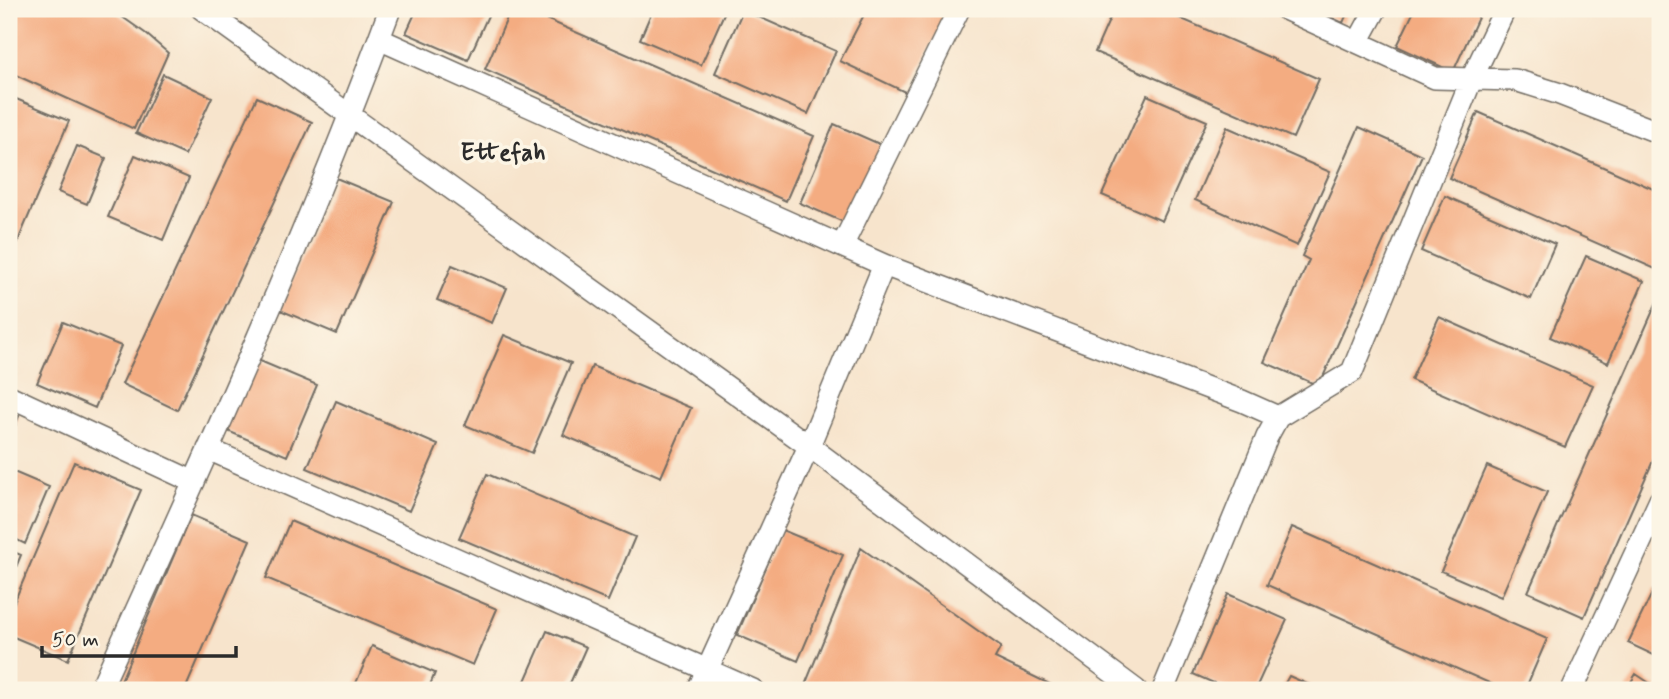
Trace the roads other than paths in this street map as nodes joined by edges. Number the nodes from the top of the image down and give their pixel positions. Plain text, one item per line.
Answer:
1 (202, 9) edge
2 (390, 9) edge
3 (959, 9) edge
4 (1285, 9) edge
5 (1376, 9) edge
6 (1505, 9) edge
7 (379, 38) junction
8 (1359, 43) junction
9 (1472, 78) junction
10 (351, 117) junction
11 (1660, 133) edge
12 (842, 246) junction
13 (884, 265) junction
14 (9, 396) edge
15 (1278, 417) junction
16 (809, 446) junction
17 (208, 449) junction
18 (194, 482) junction
19 (1660, 500) edge
20 (708, 670) junction
21 (100, 690) edge
22 (698, 690) edge
23 (753, 690) edge
24 (1136, 690) edge
25 (1163, 690) edge
26 (1572, 690) edge

1 - 10 street
2 - 7 street
3 - 12 street
4 - 8 street
5 - 8 street
6 - 9 street
7 - 10 street
7 - 12 street
8 - 9 street
9 - 11 street
9 - 15 street
10 - 16 street
10 - 17 street
12 - 13 street
13 - 15 street
13 - 16 street
14 - 18 street
15 - 25 street
16 - 20 street
16 - 24 street
17 - 18 street
17 - 20 street
18 - 21 street
19 - 26 street
20 - 22 street
20 - 23 street

